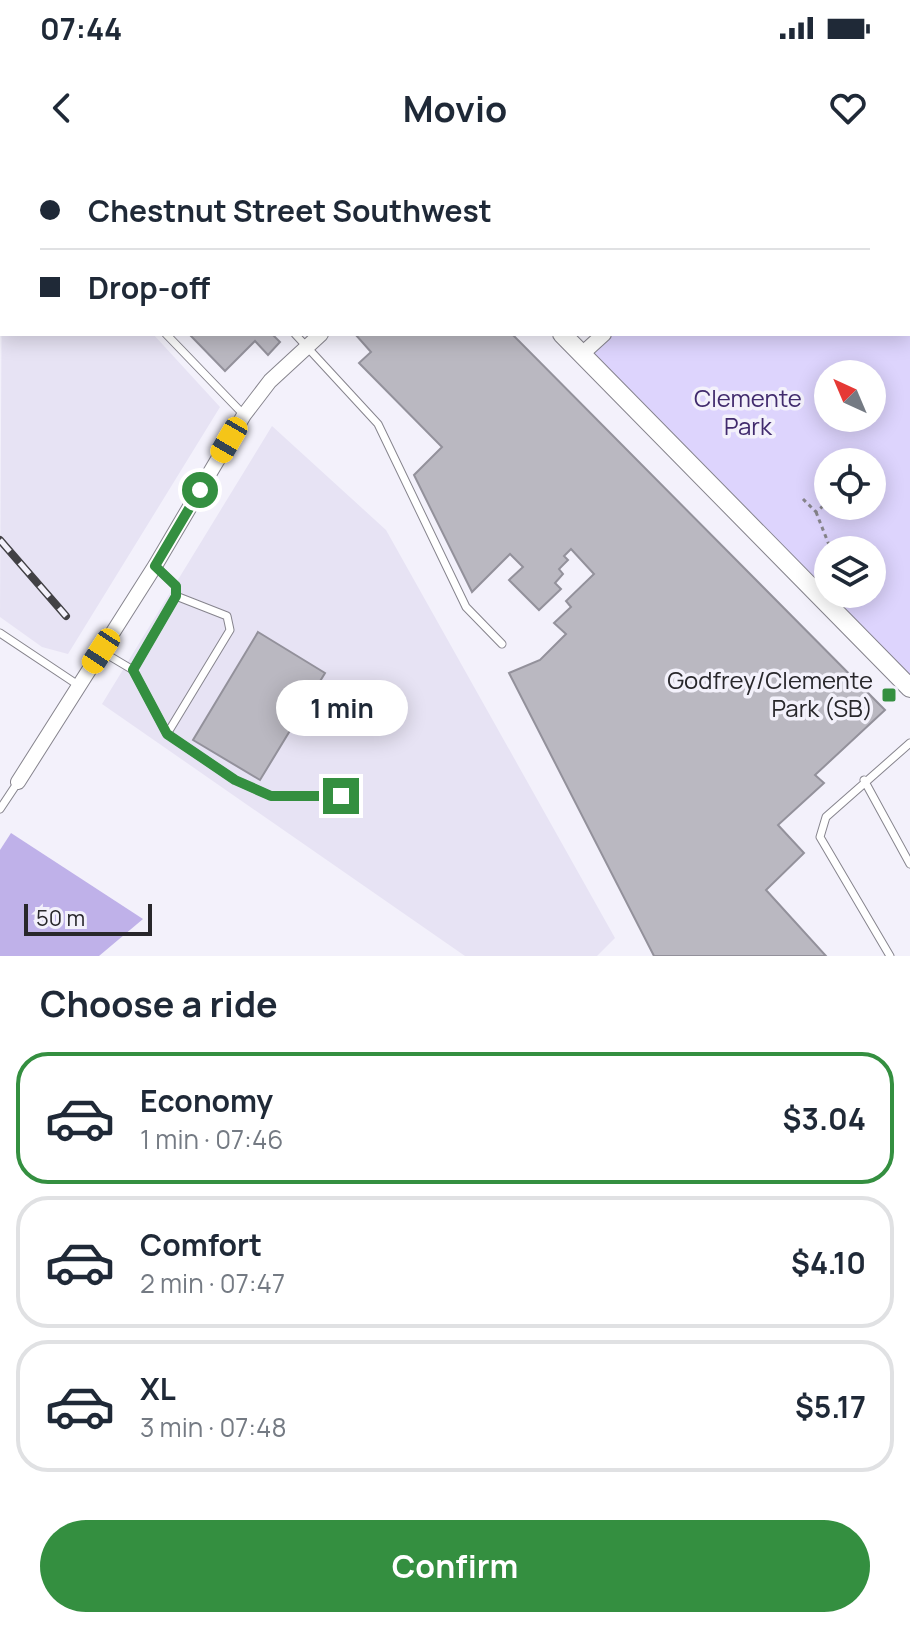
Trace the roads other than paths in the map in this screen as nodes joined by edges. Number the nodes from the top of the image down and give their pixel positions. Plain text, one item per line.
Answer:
1 (168, 336) edge
2 (297, 336) edge
3 (319, 336) edge
4 (564, 336) edge
5 (602, 336) edge
6 (307, 347) junction
7 (582, 354) junction
8 (244, 415) junction
9 (155, 566) junction
10 (176, 596) junction
11 (0, 633) edge
12 (502, 644) dead end
13 (101, 651) junction
14 (133, 670) junction
15 (79, 685) junction
16 (910, 688) edge
17 (167, 734) junction
18 (910, 743) edge
19 (864, 780) junction
20 (18, 782) joint
21 (341, 796) dead end
22 (0, 809) edge
23 (910, 864) edge
24 (890, 956) edge

1 - 8 lane
2 - 6 lane
3 - 6 street
4 - 7 main road
5 - 7 street
6 - 8 street
6 - 12 lane
7 - 16 main road
8 - 9 street
9 - 10 lane
9 - 13 street
10 - 14 lane
10 - 17 lane
11 - 15 lane
13 - 14 lane
13 - 15 street
14 - 17 lane
15 - 20 street
17 - 21 lane
18 - 19 lane
19 - 23 lane
19 - 24 lane
20 - 22 lane

